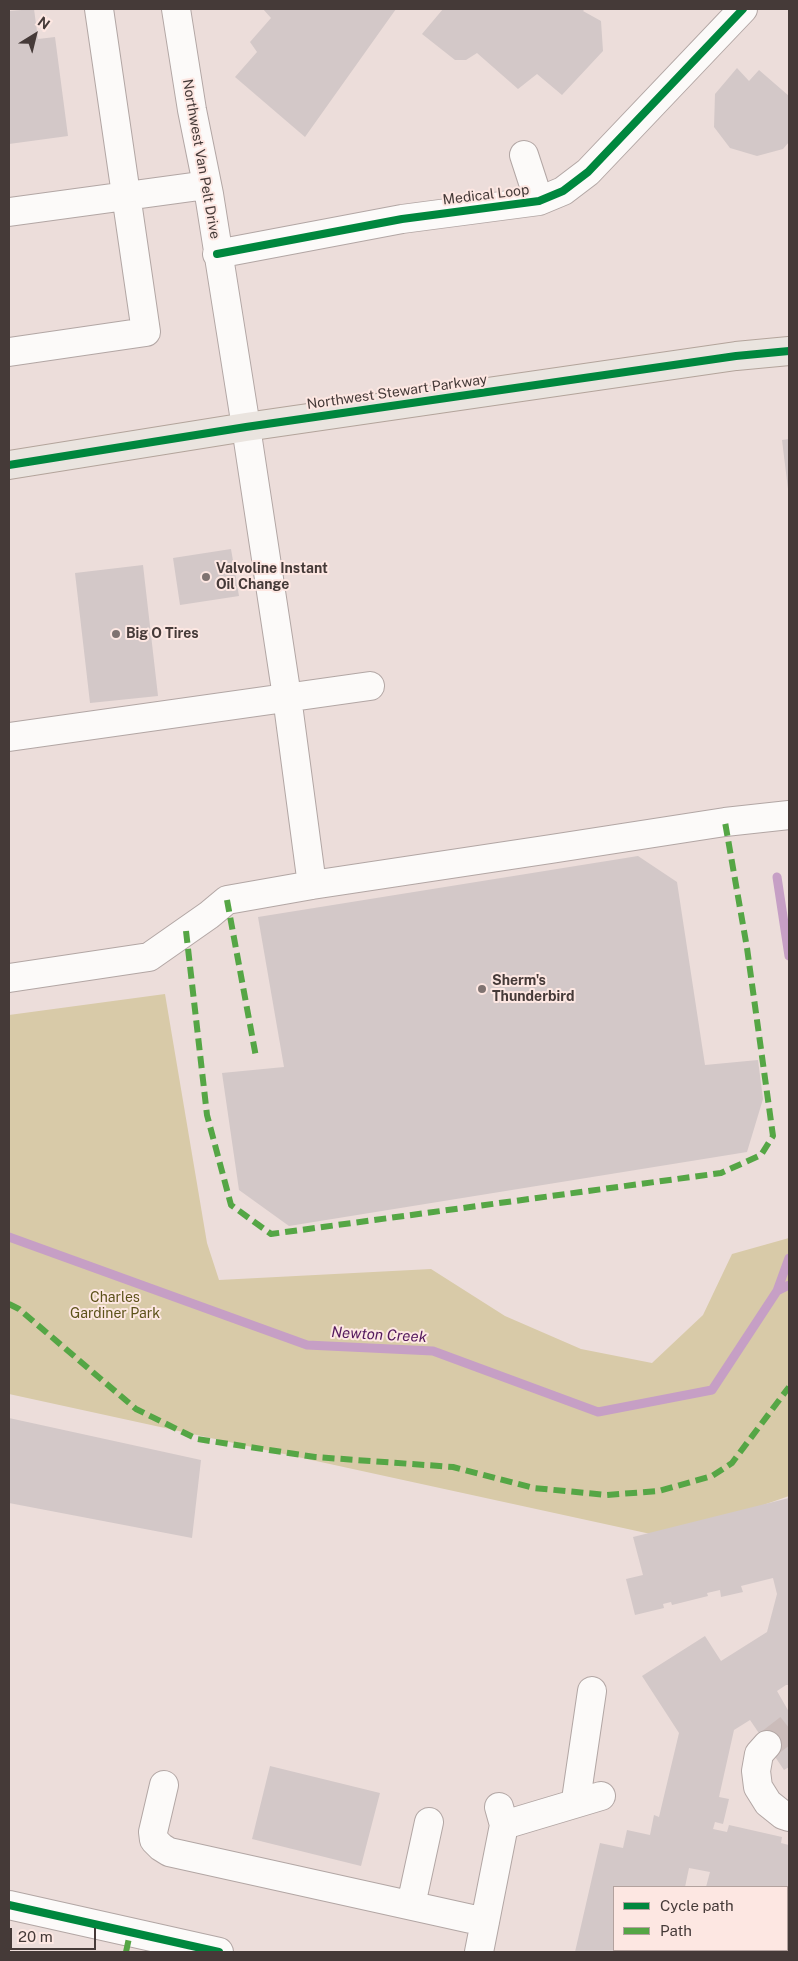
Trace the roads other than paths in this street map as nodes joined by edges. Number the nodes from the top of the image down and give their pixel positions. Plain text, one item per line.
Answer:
1 (99, 9) edge
2 (176, 9) edge
3 (742, 9) edge
4 (524, 154) dead end
5 (207, 185) junction
6 (126, 196) junction
7 (539, 201) junction
8 (9, 212) edge
9 (217, 254) junction
10 (789, 351) edge
11 (9, 352) edge
12 (246, 427) junction
13 (9, 465) edge
14 (370, 686) dead end
15 (287, 697) junction
16 (9, 737) edge
17 (789, 815) edge
18 (312, 885) junction
19 (9, 978) edge
20 (592, 1691) dead end
21 (767, 1745) tunnel mouth
22 (164, 1785) dead end
23 (789, 1817) edge
24 (429, 1822) dead end
25 (9, 1905) edge
26 (411, 1905) junction
27 (485, 1922) junction
28 (128, 1942) edge
29 (166, 1946) edge
30 (219, 1952) edge
31 (479, 1952) edge

1 - 6 street
2 - 5 street, Northwest Van Pelt Drive
3 - 7 street, Medical Loop
4 - 7 street
5 - 6 street
5 - 9 street, Northwest Van Pelt Drive
6 - 8 street
6 - 11 street
7 - 9 street, Medical Loop
9 - 12 street, Northwest Van Pelt Drive
10 - 12 main road, Northwest Stewart Parkway
12 - 13 main road, Northwest Stewart Parkway
12 - 15 street, Northwest Van Pelt Drive
14 - 15 street
15 - 16 street
15 - 18 street, Northwest Van Pelt Drive
17 - 18 street
18 - 19 street
20 - 27 street
21 - 23 street
22 - 26 street
24 - 26 street
25 - 28 street
26 - 27 street
27 - 31 street
28 - 29 street
29 - 30 street

